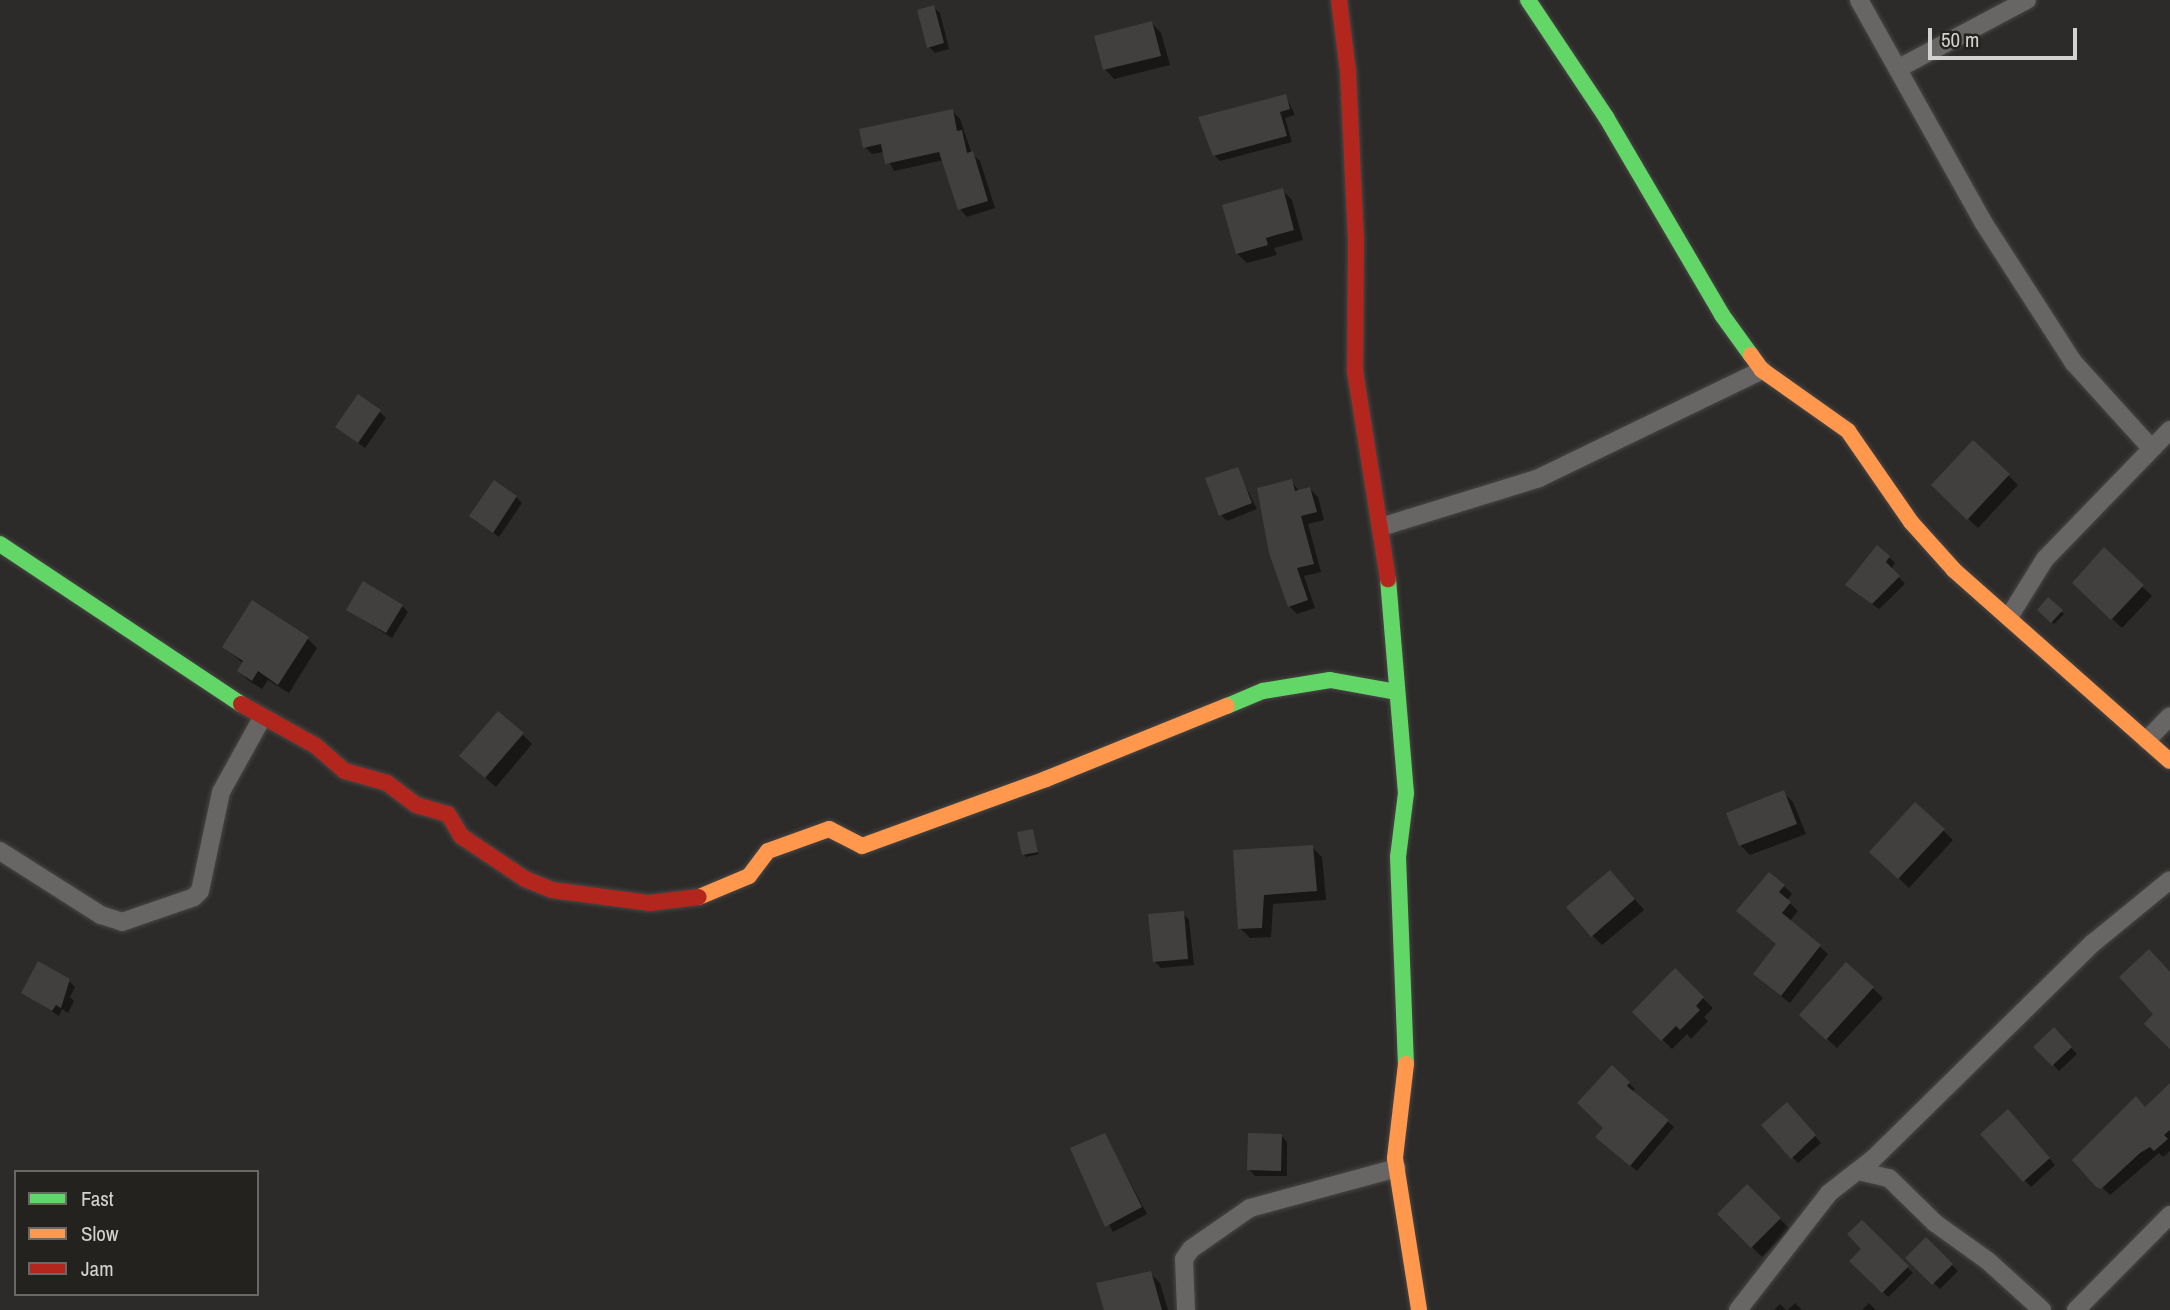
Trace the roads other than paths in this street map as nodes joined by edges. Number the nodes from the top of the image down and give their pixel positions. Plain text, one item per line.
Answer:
1 (1339, 0) edge
2 (1528, 0) edge
3 (1859, 0) edge
4 (2027, 0) edge
5 (1899, 68) junction
6 (1762, 370) junction
7 (2170, 430) edge
8 (2151, 448) junction
9 (1381, 527) junction
10 (0, 544) edge
11 (2009, 617) junction
12 (1396, 692) junction
13 (2170, 716) edge
14 (262, 718) junction
15 (2147, 740) junction
16 (2170, 761) edge
17 (0, 851) edge
18 (2169, 885) edge
19 (1887, 1144) junction
20 (1397, 1168) junction
21 (1858, 1171) junction
22 (1889, 1178) junction
23 (2170, 1214) edge
24 (1186, 1310) edge
25 (1419, 1310) edge
26 (1738, 1310) edge
27 (2042, 1310) edge
28 (2076, 1310) edge

1 - 9 street
2 - 6 street
3 - 5 street
4 - 5 street
5 - 8 street
6 - 9 street
6 - 11 street
7 - 8 street
8 - 11 street
9 - 12 street
10 - 14 street
11 - 15 street
12 - 14 street
12 - 20 street
13 - 15 street
14 - 17 street
15 - 16 street
18 - 19 street
19 - 21 street
19 - 22 street
20 - 24 street
20 - 25 street
21 - 22 street
21 - 26 street
22 - 27 street
23 - 28 street

